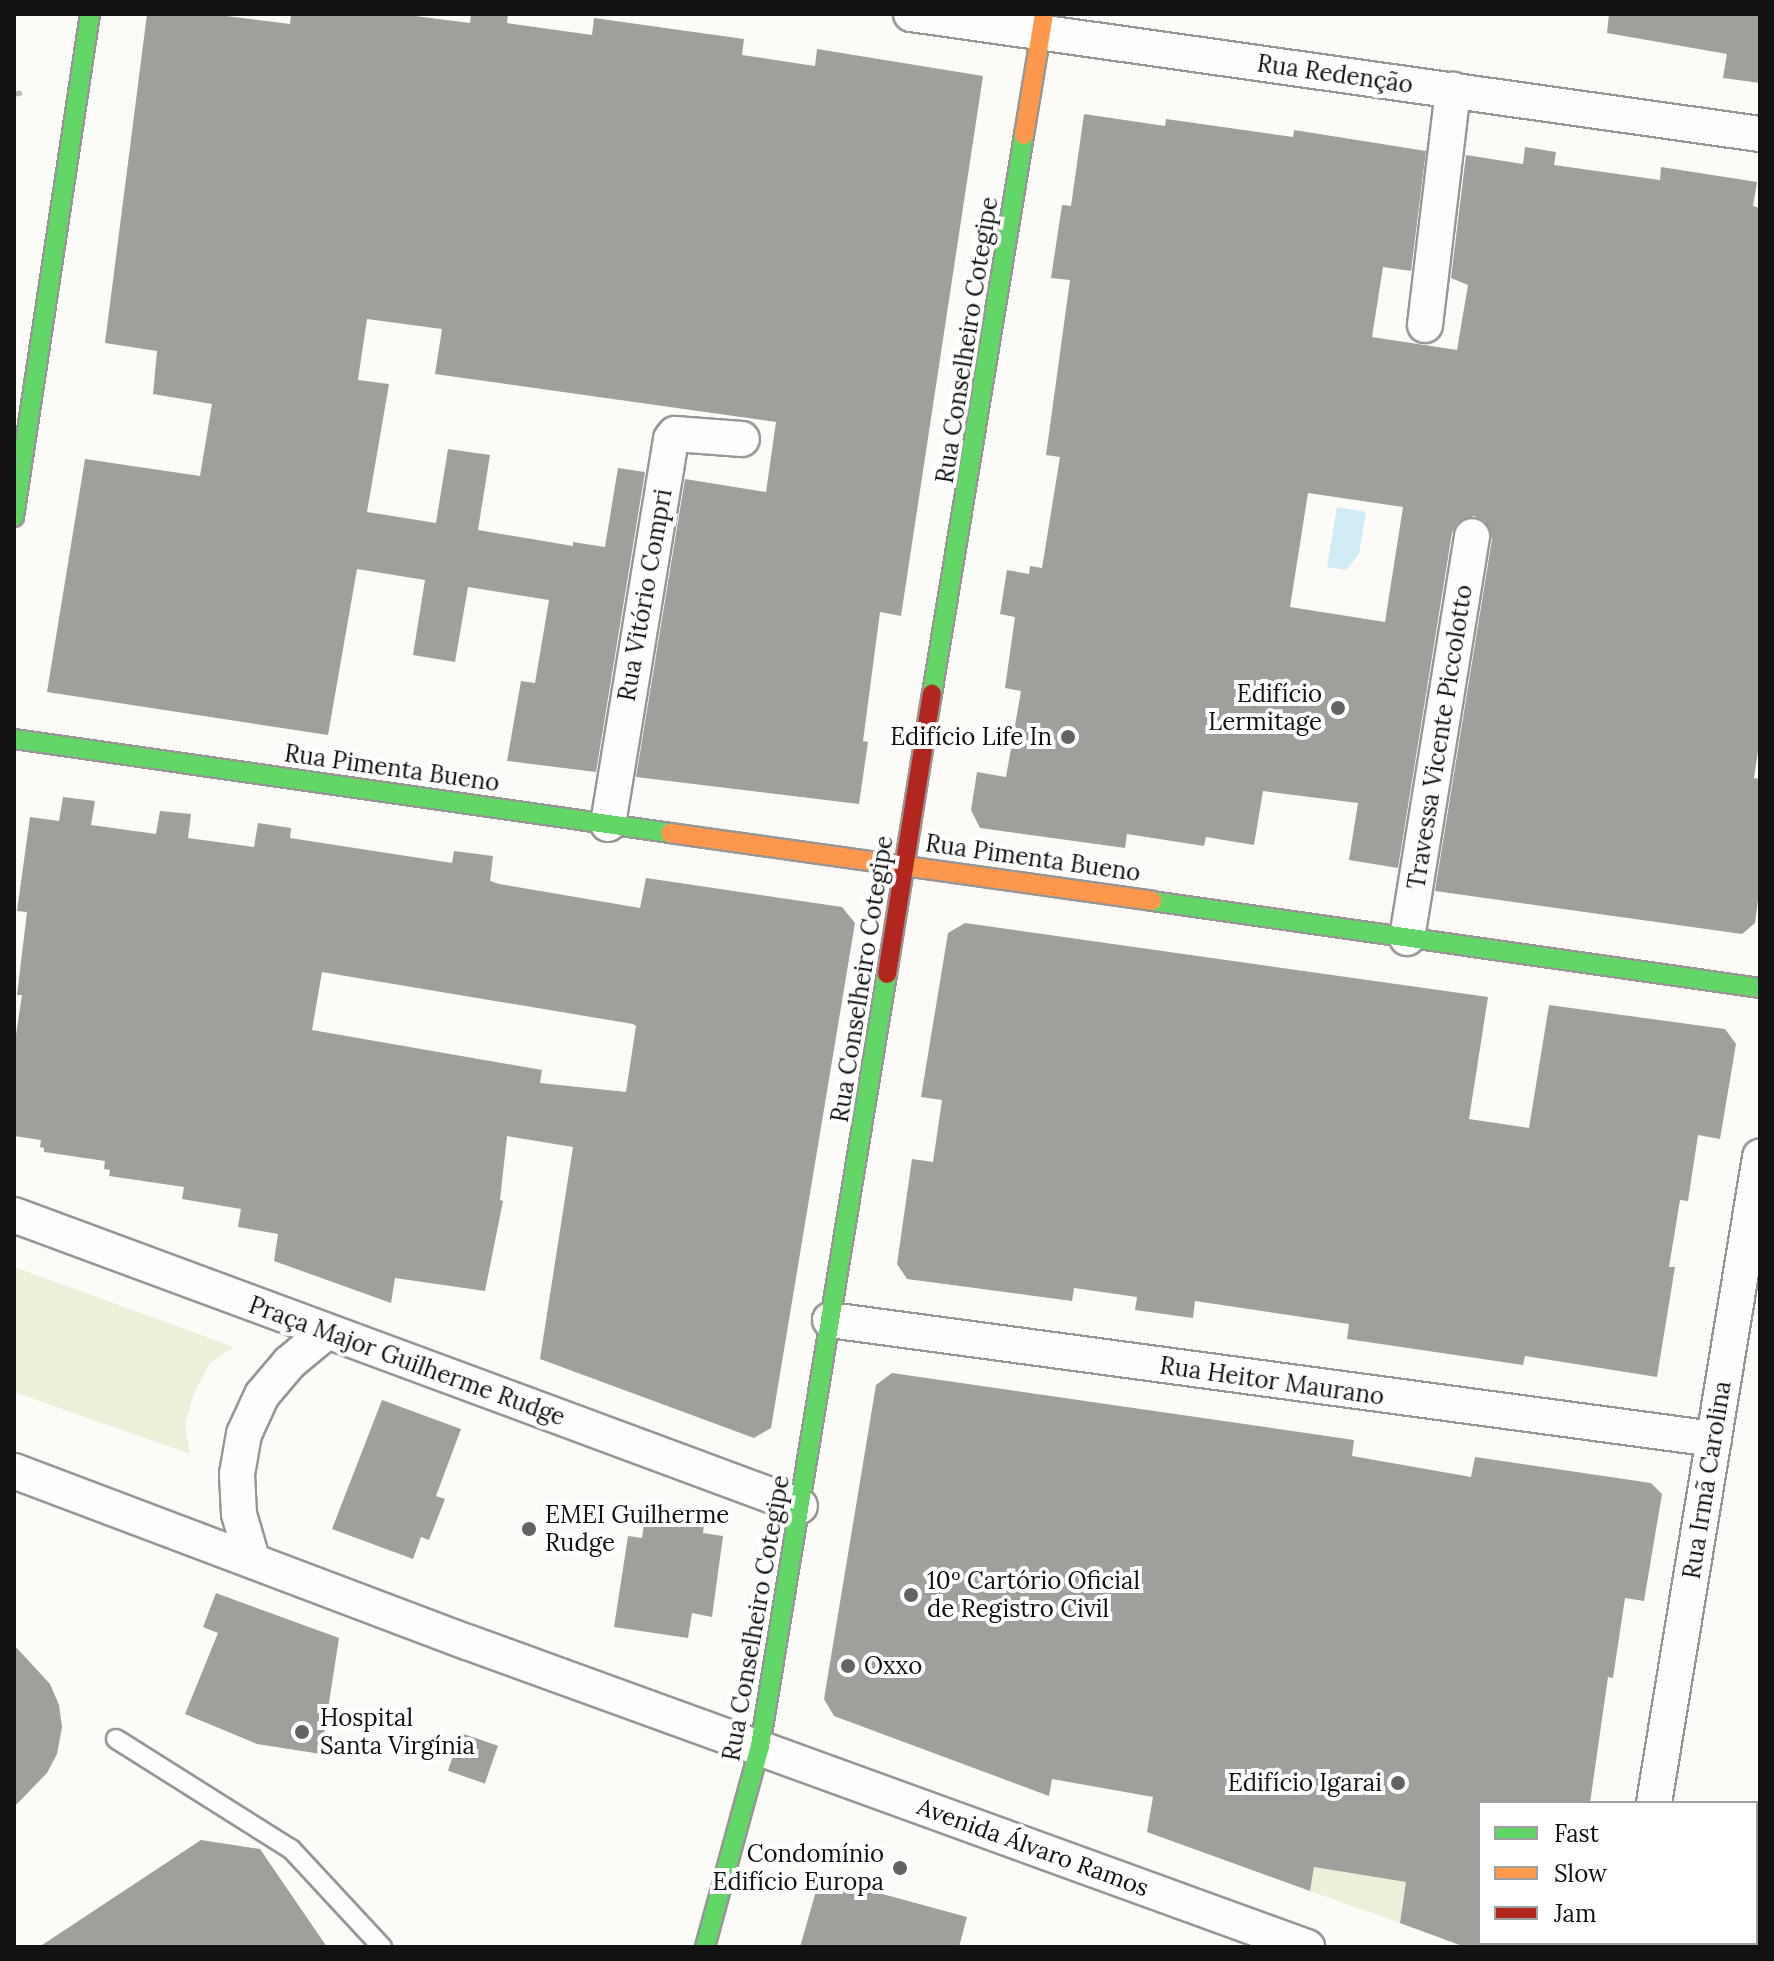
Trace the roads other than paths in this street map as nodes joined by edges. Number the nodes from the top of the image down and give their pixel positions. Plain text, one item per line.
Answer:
1 (90, 14) edge
2 (911, 14) edge
3 (1042, 23) edge
4 (1453, 90) junction
5 (1760, 134) edge
6 (1425, 325) dead end
7 (742, 439) dead end
8 (14, 517) edge
9 (1472, 536) dead end
10 (14, 739) edge
11 (608, 824) junction
12 (906, 864) junction
13 (1407, 938) junction
14 (1760, 988) edge
15 (1760, 1157) edge
16 (14, 1215) edge
17 (830, 1320) junction
18 (325, 1333) junction
19 (1714, 1439) junction
20 (14, 1471) edge
21 (800, 1506) junction
22 (252, 1559) junction
23 (116, 1739) dead end
24 (760, 1746) junction
25 (1654, 1801) edge
26 (382, 1947) edge
27 (705, 1947) edge
28 (1307, 1947) edge

1 - 8 street
2 - 3 street, Rua Redenção
3 - 4 street, Rua Redenção
3 - 12 street, Rua Conselheiro Cotegipe
4 - 5 street, Rua Redenção
4 - 6 street
7 - 11 street, Rua Vitório Compri
9 - 13 street, Travessa Vicente Piccolotto
10 - 11 street, Rua Pimenta Bueno
11 - 12 street, Rua Pimenta Bueno
12 - 13 street, Rua Pimenta Bueno
12 - 17 street, Rua Conselheiro Cotegipe
13 - 14 street, Rua Pimenta Bueno
15 - 19 street, Rua Irmã Carolina
16 - 18 street, Praça Major Guilherme Rudge
17 - 19 street, Rua Heitor Maurano
17 - 21 street, Rua Conselheiro Cotegipe
18 - 21 street, Praça Major Guilherme Rudge
18 - 22 street
19 - 25 street, Rua Irmã Carolina
20 - 22 street
21 - 24 street, Rua Conselheiro Cotegipe
22 - 24 street
23 - 26 lane
24 - 27 street, Rua Conselheiro Cotegipe
24 - 28 street, Avenida Álvaro Ramos

